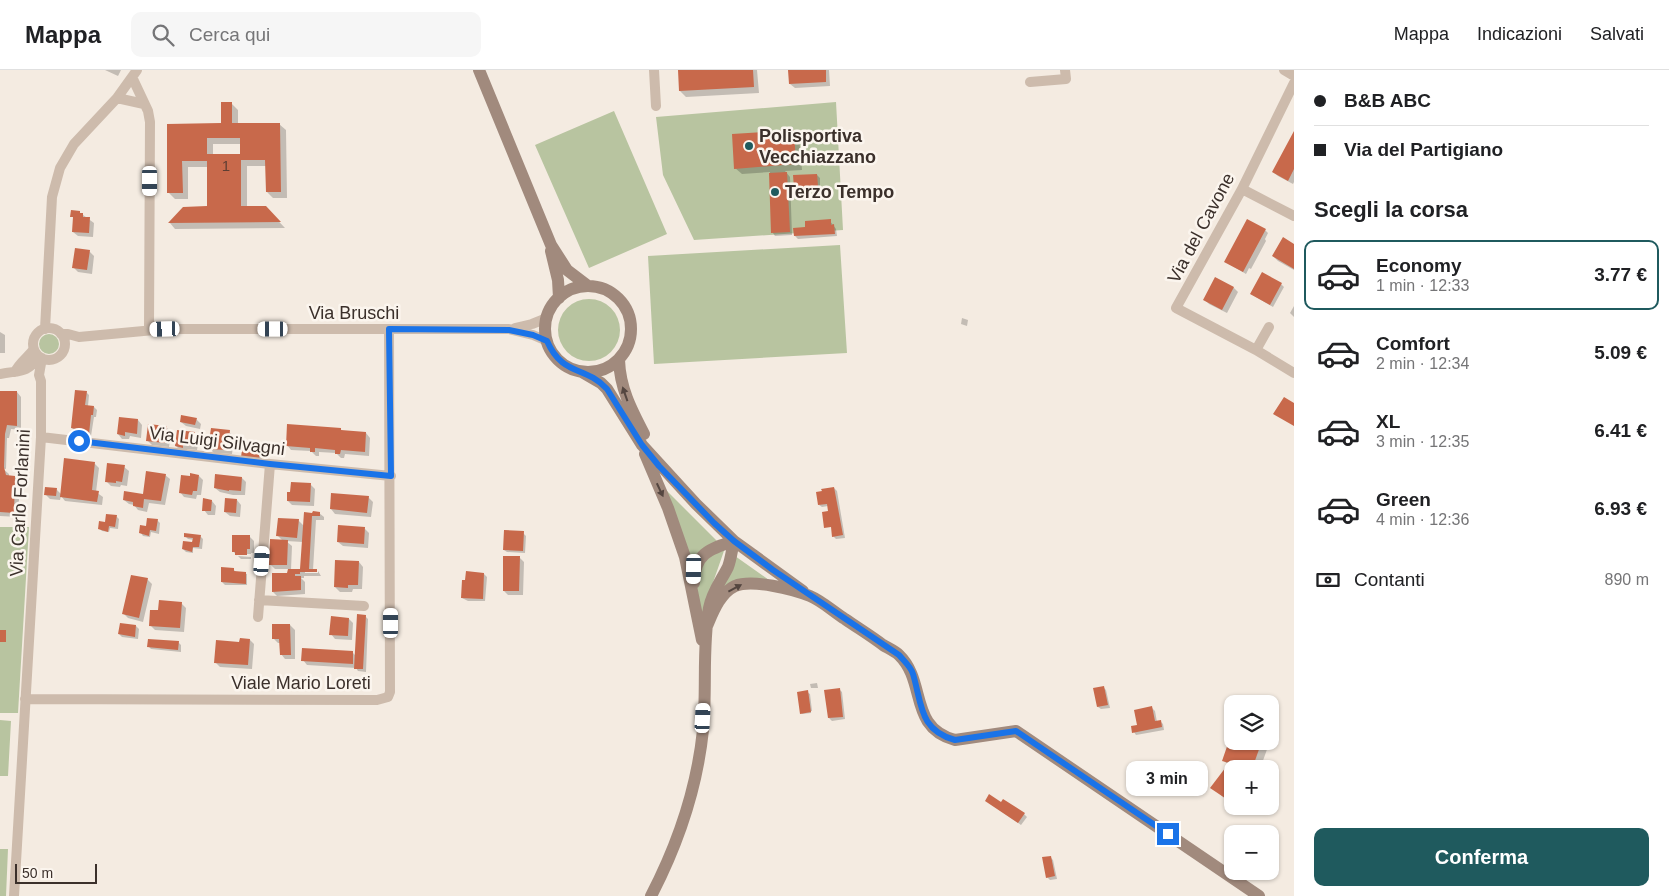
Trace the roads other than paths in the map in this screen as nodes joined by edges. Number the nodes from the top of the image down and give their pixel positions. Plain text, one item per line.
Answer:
1 (479, 70) edge
2 (654, 70) edge
3 (1065, 70) edge
4 (1284, 70) edge
5 (135, 74) edge
6 (1294, 76) edge
7 (1030, 82) dead end
8 (1294, 83) edge
9 (117, 98) junction
10 (144, 104) junction
11 (656, 106) dead end
12 (1242, 188) junction
13 (1294, 216) edge
14 (543, 227) junction
15 (588, 286) junction
16 (559, 298) junction
17 (547, 318) junction
18 (1269, 327) dead end
19 (45, 329) junction
20 (149, 329) junction
21 (389, 329) junction
22 (509, 330) junction
23 (61, 334) junction
24 (79, 337) junction
25 (547, 341) junction
26 (63, 350) junction
27 (1256, 350) junction
28 (39, 355) junction
29 (55, 359) junction
30 (619, 360) junction
31 (582, 372) junction
32 (1294, 373) edge
33 (0, 374) edge
34 (41, 381) junction
35 (41, 437) junction
36 (642, 445) junction
37 (270, 464) junction
38 (391, 476) junction
39 (675, 482) junction
40 (734, 541) junction
41 (811, 596) junction
42 (694, 597) junction
43 (260, 600) junction
44 (364, 606) dead end
45 (258, 617) dead end
46 (707, 626) junction
47 (704, 654) junction
48 (25, 699) junction
49 (14, 896) edge
50 (651, 896) edge
51 (1259, 896) edge

1 - 14 main road
2 - 11 street
3 - 7 street
4 - 6 street
5 - 9 street
5 - 10 street
8 - 12 street, Via del Cavone
9 - 10 street
9 - 19 street
10 - 20 street
12 - 13 street
12 - 27 street, Via del Cavone
14 - 15 main road
14 - 16 main road
15 - 16 main road
15 - 30 main road
16 - 17 main road
17 - 22 street, Via Bruschi
17 - 25 main road
18 - 27 street
19 - 23 street
19 - 28 street
20 - 21 street, Via Bruschi
20 - 24 street, Via Bruschi
21 - 22 street, Via Bruschi
21 - 38 street, Viale Mario Loreti
22 - 25 street, Via Bruschi
23 - 24 street, Via Bruschi
23 - 26 street
24 - 26 street
25 - 31 main road
26 - 29 street
27 - 32 street, Via del Cavone
28 - 29 street
28 - 33 street
28 - 34 street, Via Carlo Forlanini
29 - 34 street
30 - 31 main road
39 -> 30 main road
31 - 36 main road
34 - 35 street, Via Carlo Forlanini
35 - 37 street, Via Luigi Silvagni
35 - 48 street, Via Carlo Forlanini
36 - 39 main road
36 -> 42 main road
37 - 38 street, Via Luigi Silvagni
37 - 43 street
38 - 48 street, Viale Mario Loreti
39 - 40 main road
40 - 41 main road
40 - 42 main road
40 - 46 main road
46 -> 41 main road
41 - 51 main road
42 - 47 main road
43 - 44 street
43 - 45 street
46 - 47 main road
47 - 50 main road
48 - 49 street, Via Carlo Forlanini

